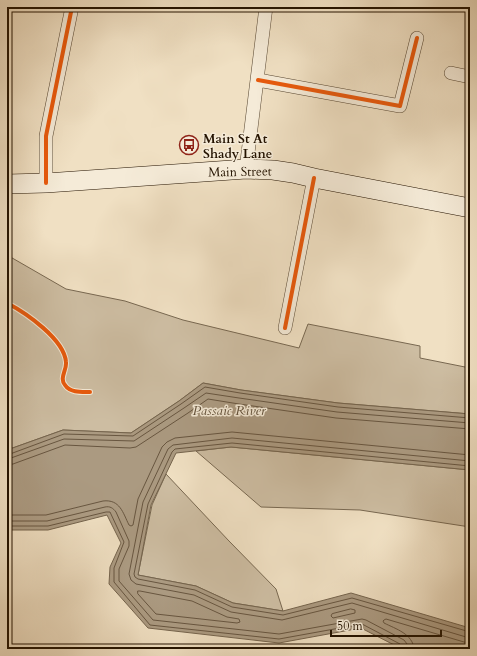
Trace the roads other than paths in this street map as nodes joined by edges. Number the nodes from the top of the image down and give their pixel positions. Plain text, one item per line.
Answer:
1 (72, 7) edge
2 (266, 7) edge
3 (417, 38) dead end
4 (451, 72) dead end
5 (470, 77) edge
6 (258, 80) junction
7 (246, 169) junction
8 (314, 178) junction
9 (46, 183) junction
10 (7, 184) edge
11 (470, 208) edge
12 (285, 328) dead end

1 - 9 street
2 - 6 street
3 - 6 street
4 - 5 street
6 - 7 street
7 - 8 main road, Main Street
7 - 9 main road, Main Street
8 - 11 main road, Main Street
8 - 12 street
9 - 10 main road, Main Street

